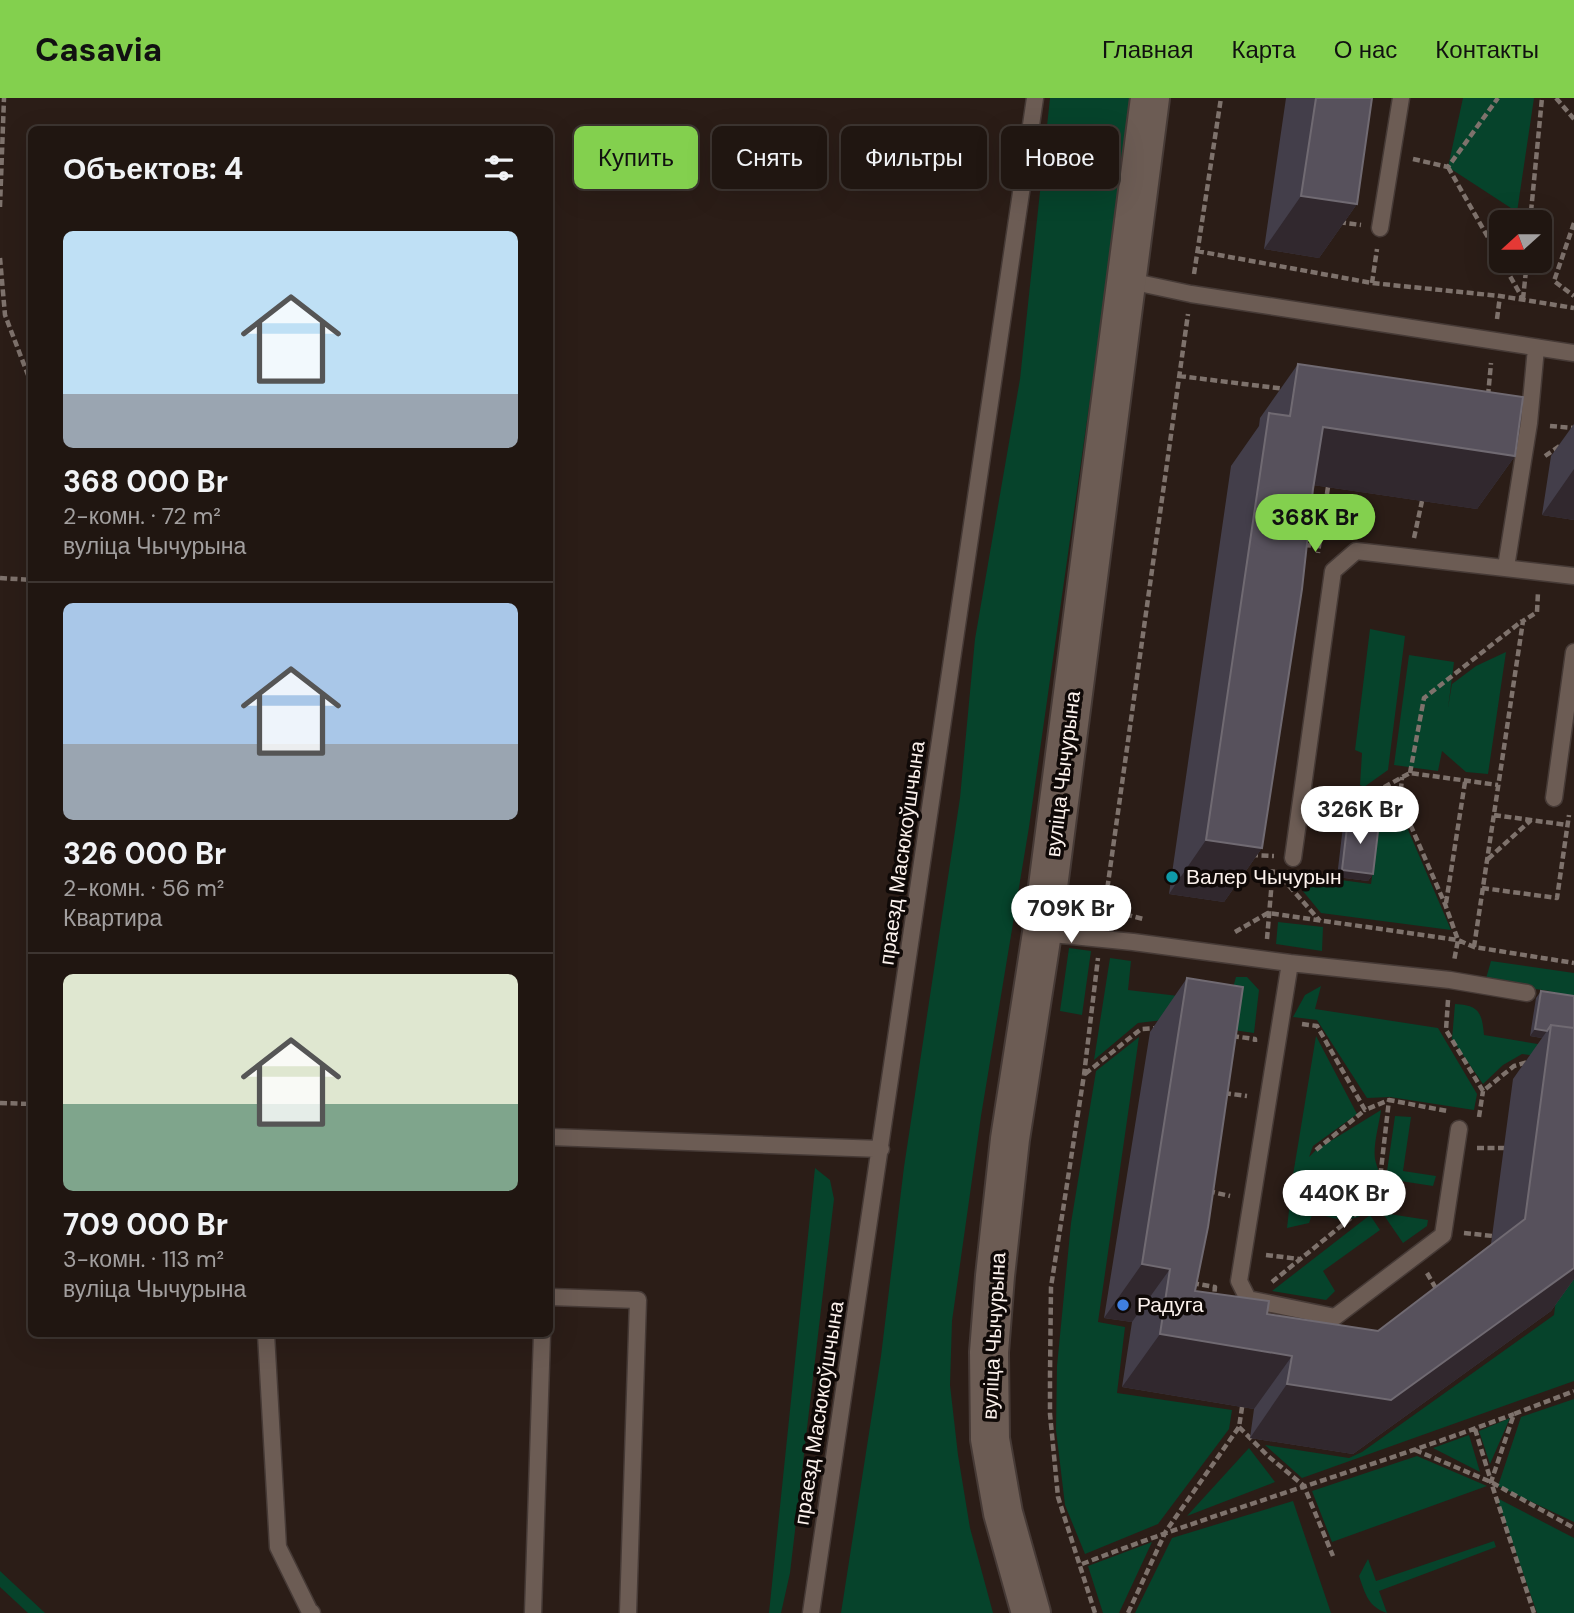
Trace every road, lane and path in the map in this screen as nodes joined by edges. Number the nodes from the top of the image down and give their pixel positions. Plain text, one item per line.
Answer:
1 (5, 98) edge
2 (1035, 98) edge
3 (1150, 98) edge
4 (1221, 98) edge
5 (1401, 98) edge
6 (1498, 98) edge
7 (1542, 98) edge
8 (1556, 98) edge
9 (1574, 119) edge
10 (1392, 155) junction
11 (1448, 167) junction
12 (0, 207) edge
13 (1531, 210) edge
14 (1336, 221) edge
15 (1574, 223) edge
16 (1380, 228) junction
17 (1197, 251) junction
18 (0, 258) edge
19 (1526, 273) edge
20 (1125, 280) junction
21 (1373, 283) junction
22 (1191, 293) junction
23 (1574, 296) edge
24 (1523, 300) junction
25 (1574, 308) edge
26 (1536, 348) junction
27 (1574, 353) edge
28 (28, 375) edge
29 (1179, 376) junction
30 (1286, 389) dead end
31 (1529, 423) junction
32 (1574, 428) edge
33 (1328, 486) dead end
34 (1414, 541) dead end
35 (1426, 543) dead end
36 (1320, 546) dead end
37 (1506, 567) junction
38 (1539, 573) junction
39 (1574, 576) edge
40 (0, 578) edge
41 (28, 580) edge
42 (1523, 621) junction
43 (1574, 652) edge
44 (1410, 773) junction
45 (1402, 777) junction
46 (1465, 782) junction
47 (1498, 785) junction
48 (1353, 796) dead end
49 (1364, 798) junction
50 (1554, 798) dead end
51 (1400, 801) junction
52 (1571, 803) dead end
53 (1494, 815) junction
54 (1342, 818) dead end
55 (1531, 820) junction
56 (1567, 825) junction
57 (1243, 855) edge
58 (1293, 858) dead end
59 (1488, 860) junction
60 (1273, 868) junction
61 (1482, 888) junction
62 (1446, 904) junction
63 (1105, 909) junction
64 (1268, 913) junction
65 (1144, 919) dead end
66 (1320, 922) junction
67 (1042, 933) junction
68 (1224, 939) dead end
69 (1100, 940) junction
70 (1458, 940) junction
71 (1256, 942) dead end
72 (1474, 947) junction
73 (1290, 963) junction
74 (1574, 963) edge
75 (1450, 981) junction
76 (1527, 993) dead end
77 (1280, 1020) junction
78 (1160, 1028) dead end
79 (1231, 1036) edge
80 (1254, 1051) dead end
81 (1537, 1063) dead end
82 (1084, 1075) junction
83 (1249, 1085) dead end
84 (1212, 1091) edge
85 (1248, 1096) junction
86 (1389, 1100) junction
87 (0, 1103) edge
88 (28, 1104) edge
89 (1245, 1109) dead end
90 (1365, 1110) junction
91 (1453, 1112) dead end
92 (1479, 1117) dead end
93 (1462, 1122) joint
94 (553, 1137) edge
95 (1475, 1148) dead end
96 (1504, 1148) dead end
97 (881, 1149) junction
98 (1317, 1150) dead end
99 (1232, 1183) dead end
100 (1207, 1191) edge
101 (1464, 1233) dead end
102 (1493, 1236) dead end
103 (1427, 1273) dead end
104 (1182, 1282) edge
105 (1439, 1294) edge
106 (553, 1297) edge
107 (1248, 1299) junction
108 (1214, 1300) edge
109 (267, 1337) edge
110 (542, 1337) edge
111 (1574, 1391) edge
112 (1514, 1413) junction
113 (1239, 1427) dead end
114 (1475, 1429) junction
115 (1414, 1449) junction
116 (1491, 1482) junction
117 (1304, 1486) junction
118 (1574, 1528) edge
119 (1166, 1531) junction
120 (1333, 1556) dead end
121 (1081, 1564) junction
122 (312, 1613) edge
123 (533, 1613) edge
124 (628, 1613) edge
125 (811, 1613) edge
126 (1031, 1613) edge
127 (1095, 1613) edge
128 (1128, 1613) edge
129 (1534, 1613) edge

1 - 12 path
2 - 97 lane, праезд Масюкоўшчына
3 - 20 main road, вуліца Чычурына
4 - 17 path
5 - 10 lane
6 - 11 path
7 - 13 path
8 - 9 path
10 - 11 path
10 - 16 lane
11 - 24 path
14 - 16 path
15 - 23 path
16 - 21 path
17 - 21 path
17 - 22 path
18 - 28 path
19 - 24 path
20 - 22 lane
20 - 67 main road, вуліца Чычурына
21 - 24 path
22 - 26 lane
22 - 29 path
24 - 25 path
26 - 27 lane
26 - 31 lane
29 - 30 path
29 - 63 path
31 - 32 path
31 - 37 lane
33 - 36 path
34 - 35 path
37 - 38 lane
37 - 58 lane
38 - 39 lane
38 - 42 path
40 - 41 path
42 - 44 path
42 - 47 path
43 - 50 lane
44 - 45 path
44 - 46 path
45 - 49 path
45 - 51 path
46 - 47 path
46 - 62 path
47 - 53 path
48 - 49 path
49 - 51 path
49 - 54 path
51 - 62 path
52 - 56 path
53 - 55 path
53 - 59 path
55 - 56 path
55 - 59 path
56 - 61 path
57 - 60 path
59 - 61 path
60 - 64 path
60 - 66 path
61 - 72 path
62 - 70 path
63 - 65 path
63 - 69 path
64 - 66 path
64 - 68 path
64 - 71 path
66 - 70 path
67 - 69 lane
67 - 126 main road, вуліца Чычурына
69 - 73 lane
69 - 82 path
70 - 72 path
72 - 74 path
73 - 75 lane
73 - 77 lane
75 - 76 lane
75 - 81 path
77 - 90 path
77 - 107 lane
78 - 82 path
79 - 80 path
82 - 121 path
83 - 85 path
84 - 85 path
85 - 89 path
86 - 90 path
86 - 91 path
86 - 107 path
87 - 88 path
90 - 98 path
92 - 93 path
93 - 107 lane
94 - 97 lane
95 - 96 path
97 - 125 lane, праезд Масюкоўшчына
99 - 100 path
101 - 102 path
103 - 105 path
104 - 108 path
106 - 124 lane
109 - 122 lane
110 - 123 lane
111 - 112 path
112 - 114 path
112 - 116 path
113 - 117 path
114 - 115 path
114 - 116 path
115 - 116 path
115 - 117 path
116 - 118 path
116 - 129 path
117 - 119 path
117 - 120 path
119 - 121 path
119 - 128 path
121 - 127 path

